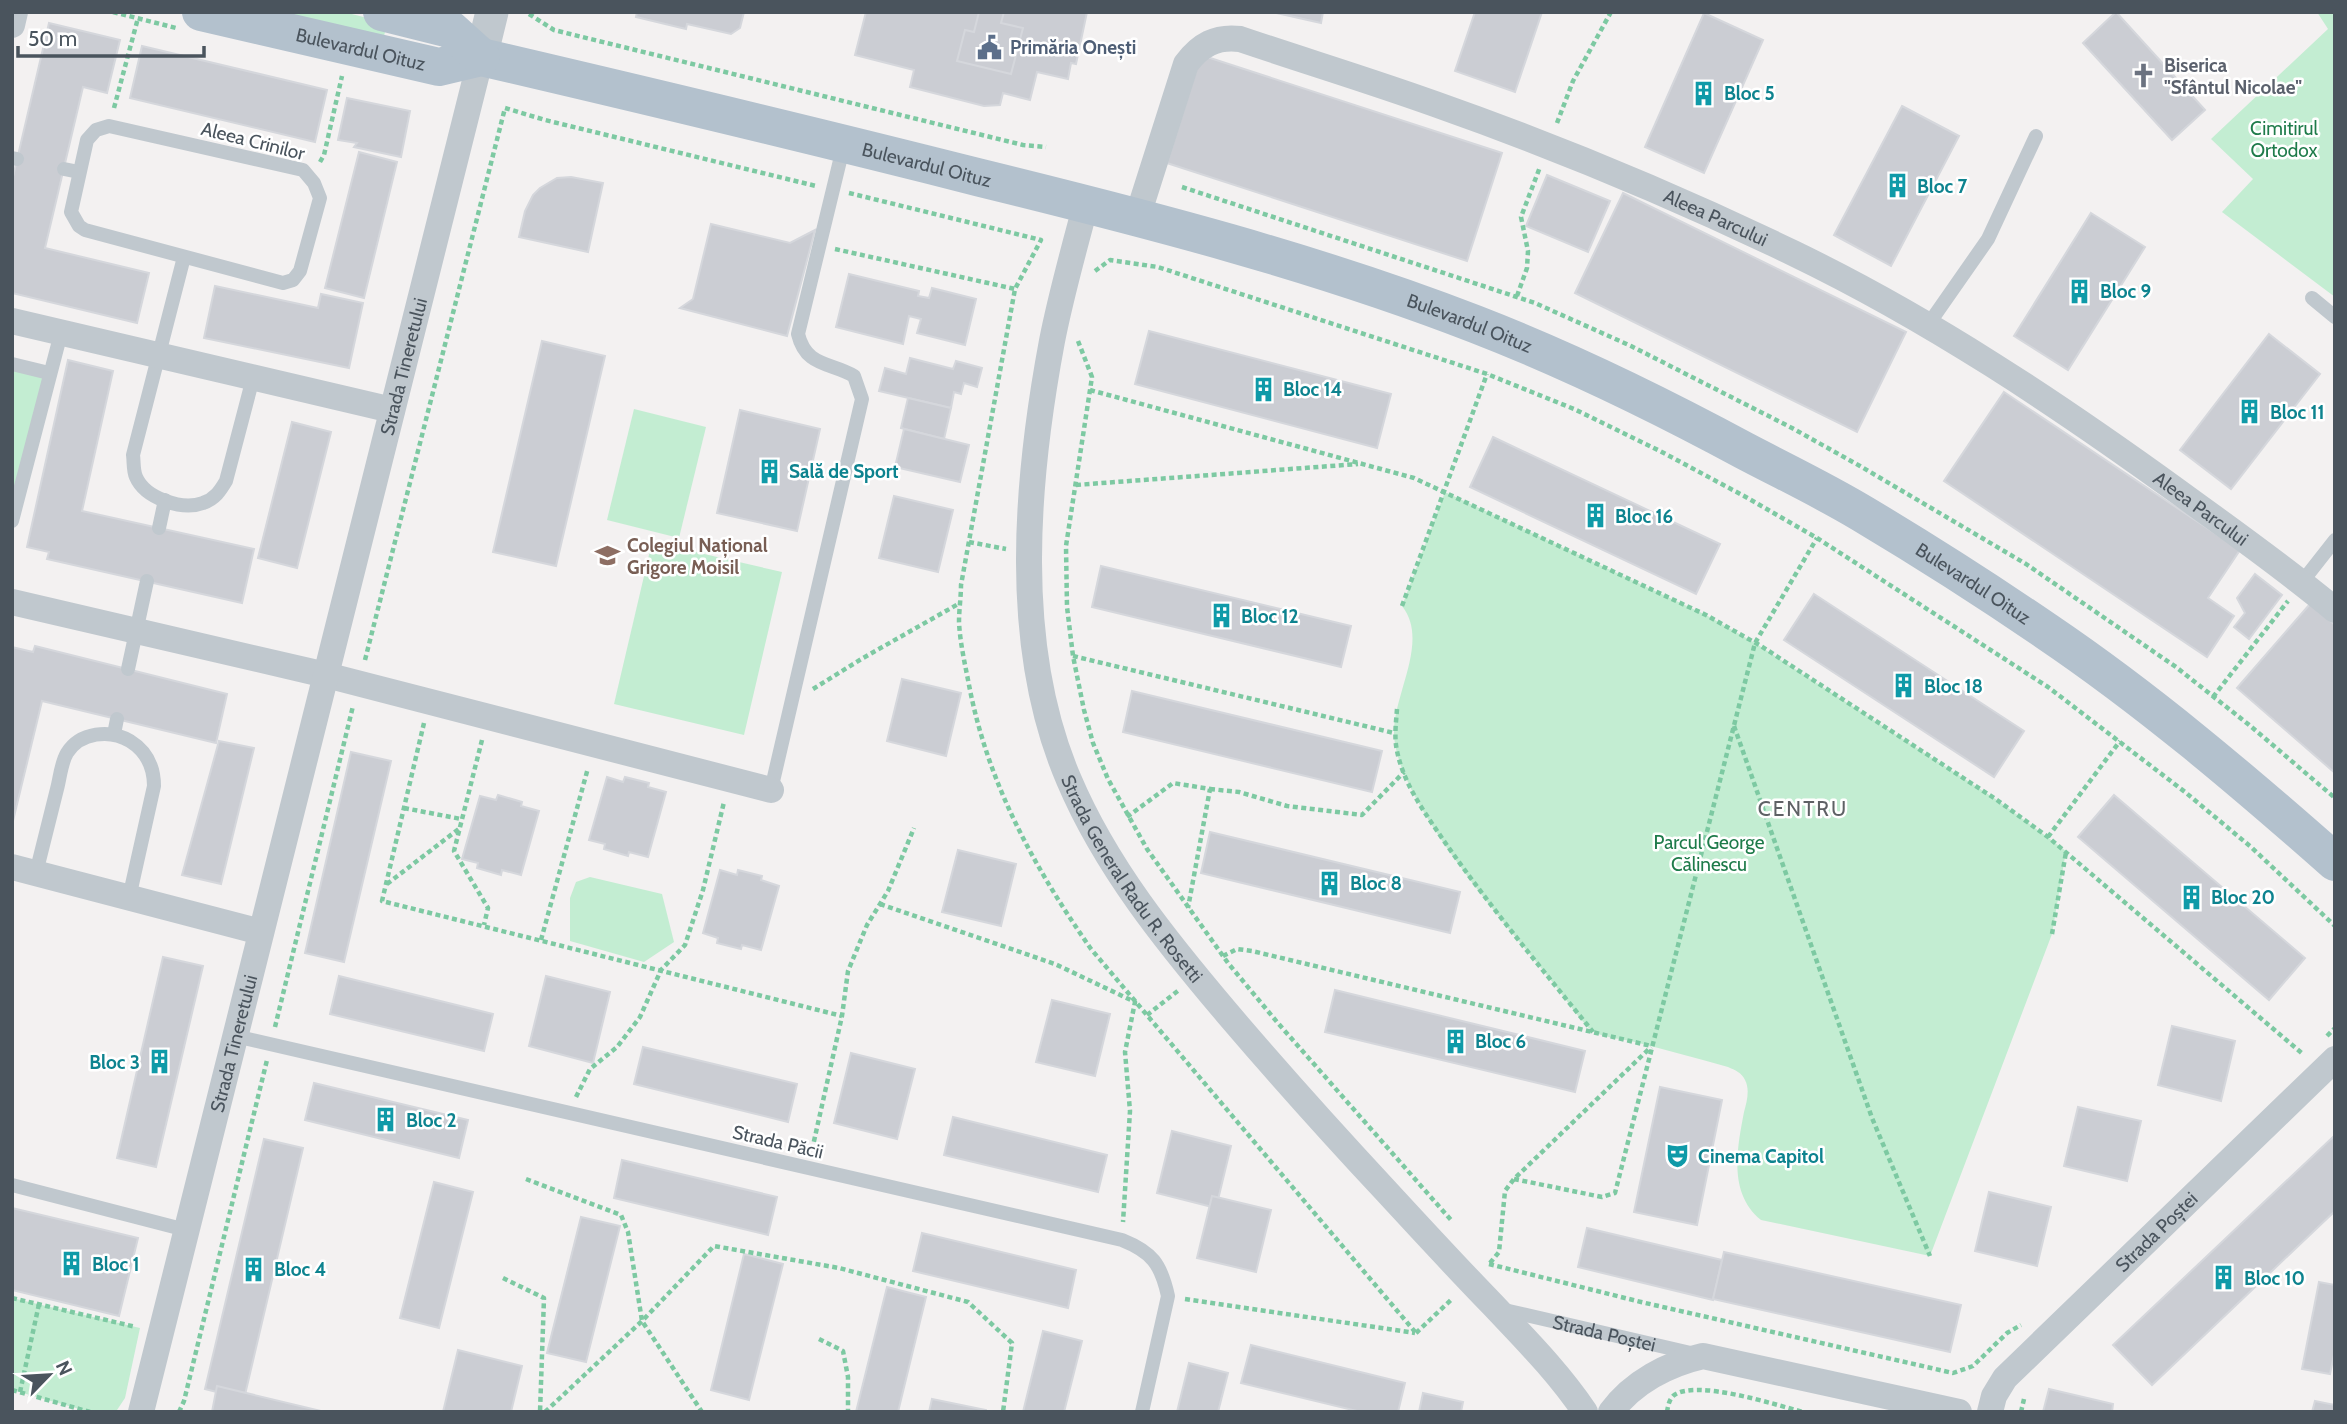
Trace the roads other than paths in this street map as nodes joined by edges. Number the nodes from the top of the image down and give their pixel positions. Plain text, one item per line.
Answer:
1 (15, 12) edge
2 (201, 12) edge
3 (382, 12) edge
4 (492, 12) edge
5 (12, 25) edge
6 (481, 57) junction
7 (2036, 136) dead end
8 (844, 144) junction
9 (1086, 204) junction
10 (1137, 218) junction
11 (184, 257) junction
12 (2312, 299) dead end
13 (2335, 317) edge
14 (12, 321) edge
15 (1928, 325) junction
16 (61, 333) junction
17 (159, 356) junction
18 (12, 364) edge
19 (49, 373) junction
20 (253, 378) junction
21 (392, 410) junction
22 (165, 500) junction
23 (12, 521) edge
24 (159, 528) dead end
25 (2335, 540) edge
26 (147, 581) dead end
27 (2302, 582) junction
28 (12, 602) edge
29 (2335, 610) edge
30 (136, 631) junction
31 (128, 669) dead end
32 (326, 676) junction
33 (771, 790) joint
34 (2335, 862) edge
35 (24, 870) edge
36 (129, 898) junction
37 (261, 932) junction
38 (235, 1036) junction
39 (2335, 1059) edge
40 (12, 1185) edge
41 (186, 1230) junction
42 (1495, 1307) junction
43 (1703, 1356) junction
44 (141, 1412) edge
45 (1142, 1412) edge
46 (1586, 1412) edge
47 (1611, 1412) edge
48 (1959, 1412) edge
49 (1990, 1412) edge

1 - 5 street
2 - 6 main road, Bulevardul Oituz
3 - 6 main road, Bulevardul Oituz
4 - 6 street
6 - 8 main road, Bulevardul Oituz
6 - 21 street, Strada Tineretului
7 - 15 lane
8 - 9 main road, Bulevardul Oituz
8 - 33 lane
9 - 10 main road, Bulevardul Oituz
9 - 42 street, Strada General Radu R. Rosetti
10 - 15 street, Aleea Parcului
10 - 34 main road, Bulevardul Oituz
11 - 11 lane, Aleea Crinilor
11 - 17 lane
12 - 13 lane
14 - 16 street
15 - 27 street, Aleea Parcului
16 - 17 street
16 - 19 lane
17 - 20 street
17 - 22 lane
18 - 19 lane
19 - 23 lane
20 - 21 street
20 - 22 lane
21 - 32 street, Strada Tineretului
22 - 24 lane
25 - 27 lane
26 - 30 lane
27 - 29 street, Aleea Parcului
28 - 30 street
30 - 31 lane
30 - 32 street
32 - 33 street
32 - 37 street, Strada Tineretului
35 - 36 street
35 - 36 lane
36 - 37 street
37 - 38 street, Strada Tineretului
38 - 41 street, Strada Tineretului
38 - 45 lane, Strada Păcii
39 - 49 street, Strada Poștei
40 - 41 lane
41 - 44 street, Strada Tineretului
42 - 43 lane, Strada Poștei
42 - 46 street, Strada General Radu R. Rosetti
43 - 47 street, Strada Poștei
43 - 48 street, Strada Poștei

